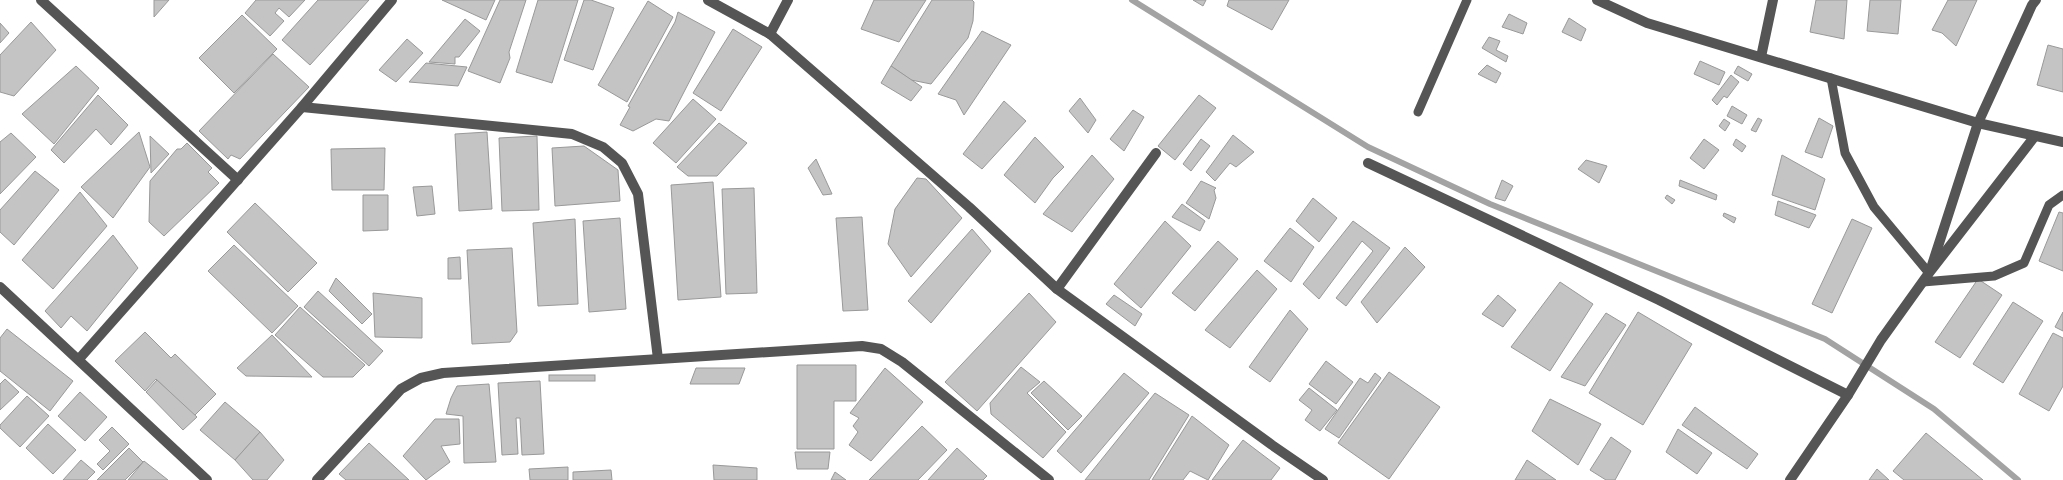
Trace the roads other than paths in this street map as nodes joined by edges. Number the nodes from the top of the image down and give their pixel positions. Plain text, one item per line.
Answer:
1 (41, 0) edge
2 (392, 0) edge
3 (708, 0) edge
4 (788, 0) edge
5 (1466, 0) edge
6 (1597, 0) edge
7 (1773, 0) edge
8 (2033, 2) edge
9 (770, 34) junction
10 (1761, 57) junction
11 (1832, 78) junction
12 (302, 108) junction
13 (1418, 112) dead end
14 (1978, 123) junction
15 (2035, 136) junction
16 (2063, 142) edge
17 (1156, 153) dead end
18 (1368, 163) dead end
19 (238, 180) junction
20 (2063, 195) edge
21 (1929, 273) junction
22 (1922, 282) junction
23 (0, 287) edge
24 (1056, 289) junction
25 (658, 359) junction
26 (79, 360) junction
27 (1848, 395) junction
28 (207, 480) edge
29 (318, 480) edge
30 (1049, 480) edge
31 (1323, 480) edge
32 (1790, 480) edge

1 - 19 street
2 - 12 street
3 - 9 street
4 - 9 street
5 - 13 lane
6 - 10 street
7 - 10 street
8 - 14 street
9 - 24 street
10 - 11 street
11 - 14 street
11 - 21 lane
12 - 19 street
12 - 25 street
14 - 15 street
14 - 21 street
15 - 16 street
15 - 21 street
17 - 24 street
18 - 27 street
19 - 26 street
20 - 22 lane
21 - 22 street
22 - 27 street
23 - 26 street
24 - 31 street
25 - 29 street
25 - 30 street
26 - 28 street
27 - 32 street

